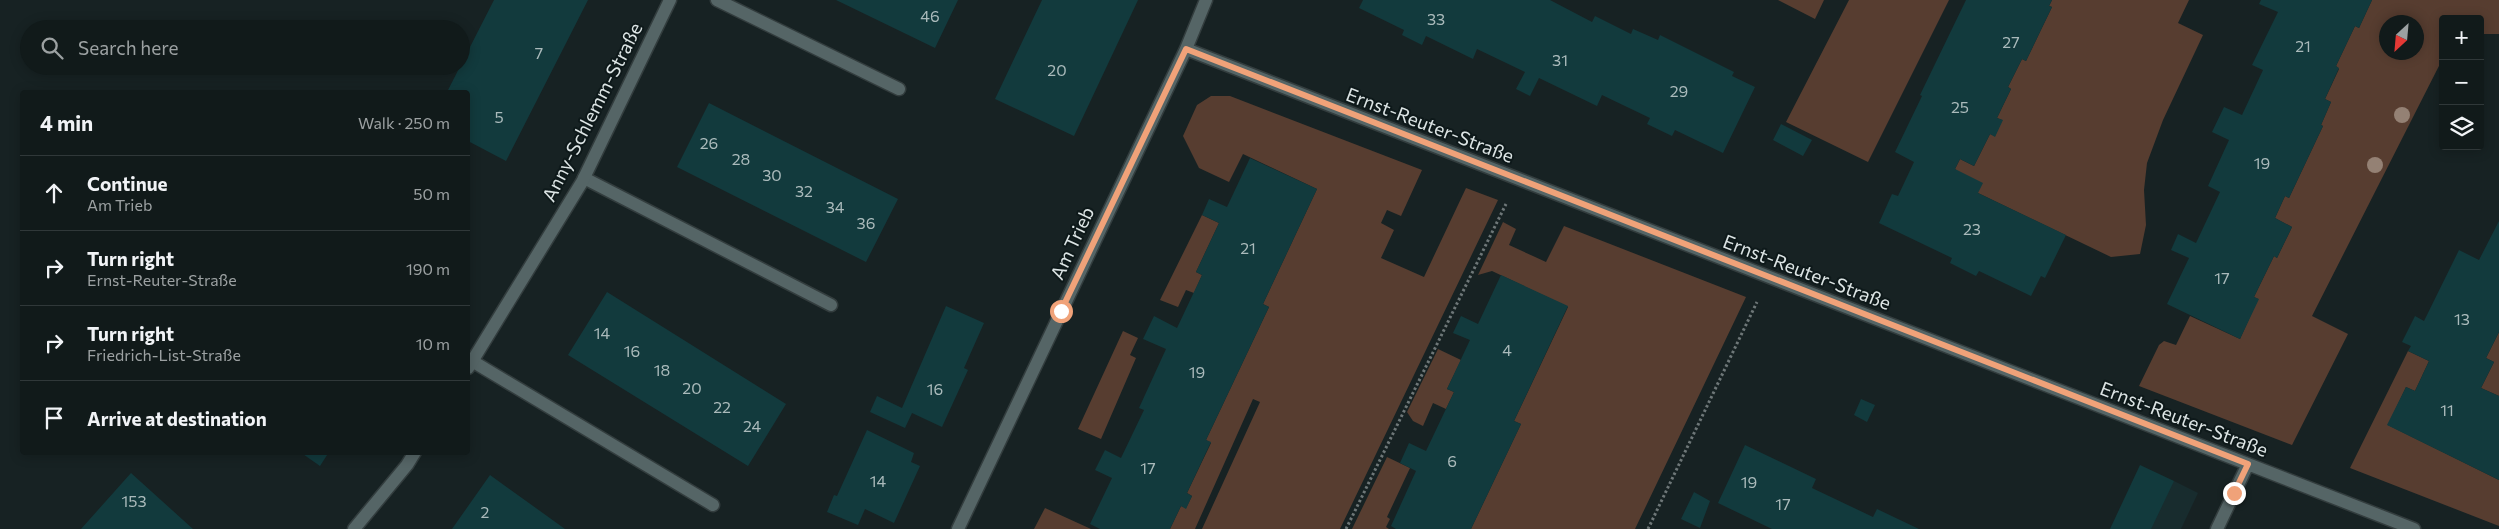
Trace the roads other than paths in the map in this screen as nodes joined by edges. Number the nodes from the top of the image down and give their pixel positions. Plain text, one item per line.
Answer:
1 (670, 0) edge
2 (717, 0) edge
3 (1206, 0) edge
4 (1186, 49) junction
5 (900, 89) dead end
6 (584, 178) junction
7 (831, 305) dead end
8 (470, 364) edge
9 (413, 455) edge
10 (2248, 464) junction
11 (713, 505) dead end
12 (354, 529) edge
13 (958, 529) edge
14 (2217, 529) edge
15 (2414, 529) edge

1 - 6 street, Anny-Schlemm-Straße
2 - 5 street
3 - 4 street, Am Trieb
4 - 10 street, Ernst-Reuter-Straße
4 - 13 street, Am Trieb
6 - 7 street
6 - 8 street, Anny-Schlemm-Straße
8 - 11 street
9 - 12 street
10 - 14 street
10 - 15 street, Ernst-Reuter-Straße

